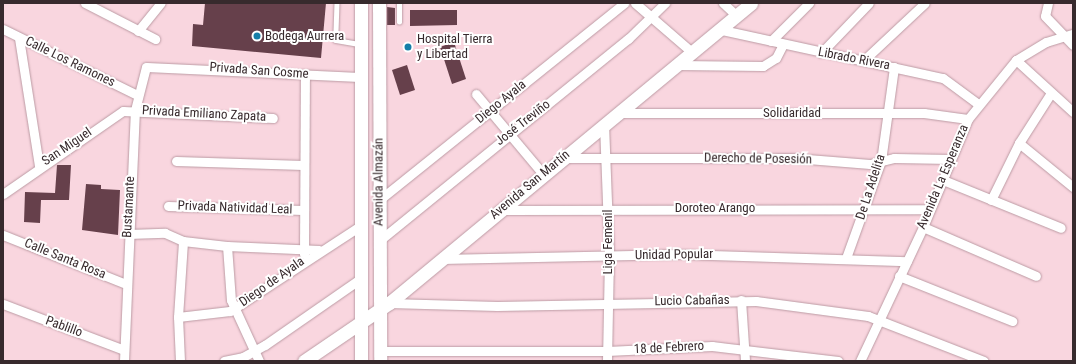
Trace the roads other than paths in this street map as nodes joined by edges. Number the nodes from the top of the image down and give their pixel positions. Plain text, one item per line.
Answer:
1 (85, 3) edge
2 (161, 3) edge
3 (337, 3) edge
4 (361, 3) edge
5 (379, 3) edge
6 (399, 3) edge
7 (624, 3) edge
8 (634, 3) edge
9 (665, 3) edge
10 (724, 3) edge
11 (751, 3) edge
12 (809, 3) edge
13 (869, 3) edge
14 (925, 3) edge
15 (1048, 3) edge
16 (736, 15) junction
17 (650, 18) junction
18 (399, 22) dead end
19 (3, 29) edge
20 (722, 30) junction
21 (138, 31) junction
22 (1073, 34) edge
23 (1063, 36) junction
24 (19, 38) junction
25 (155, 40) dead end
26 (771, 41) junction
27 (361, 44) junction
28 (784, 44) junction
29 (1073, 45) edge
30 (693, 53) junction
31 (821, 53) junction
32 (864, 60) junction
33 (1016, 60) junction
34 (678, 64) junction
35 (159, 65) joint
36 (894, 67) junction
37 (305, 74) junction
38 (360, 77) junction
39 (1052, 93) junction
40 (476, 94) dead end
41 (137, 95) junction
42 (978, 104) junction
43 (135, 110) junction
44 (490, 110) junction
45 (1073, 112) edge
46 (617, 113) junction
47 (886, 113) junction
48 (273, 118) dead end
49 (968, 119) junction
50 (604, 124) junction
51 (509, 134) junction
52 (1019, 143) junction
53 (563, 158) junction
54 (606, 159) junction
55 (951, 159) junction
56 (176, 161) dead end
57 (881, 161) junction
58 (39, 165) junction
59 (303, 165) junction
60 (543, 174) junction
61 (943, 180) junction
62 (1073, 187) edge
63 (3, 194) edge
64 (991, 200) junction
65 (378, 201) junction
66 (168, 206) dead end
67 (608, 208) junction
68 (864, 209) junction
69 (930, 209) junction
70 (302, 210) junction
71 (500, 210) junction
72 (360, 226) junction
73 (923, 227) junction
74 (1061, 228) dead end
75 (128, 234) junction
76 (3, 235) edge
77 (379, 240) junction
78 (183, 241) junction
79 (228, 246) junction
80 (304, 248) junction
81 (319, 250) junction
82 (609, 256) junction
83 (846, 258) junction
84 (304, 259) junction
85 (441, 259) junction
86 (907, 261) junction
87 (899, 276) junction
88 (1036, 276) dead end
89 (360, 279) junction
90 (126, 284) junction
91 (741, 300) junction
92 (607, 302) junction
93 (3, 304) edge
94 (385, 305) junction
95 (236, 308) junction
96 (178, 316) junction
97 (879, 319) junction
98 (361, 322) junction
99 (1012, 322) dead end
100 (744, 348) junction
101 (124, 350) junction
102 (255, 351) junction
103 (607, 351) junction
104 (380, 356) edge
105 (124, 361) edge
106 (180, 361) edge
107 (224, 361) edge
108 (259, 361) edge
109 (304, 361) edge
110 (361, 361) edge
111 (607, 361) edge
112 (745, 361) edge
113 (838, 361) edge
114 (860, 361) edge
115 (984, 361) edge

1 - 21 street
2 - 21 street
3 - 27 lane
4 - 27 main road, Avenida Almazán
5 - 65 main road, Avenida Almazán
6 - 18 lane
7 - 44 street, Diego Ayala
8 - 17 street
9 - 17 street, José Treviño
10 - 16 street
11 - 16 main road, Avenida San Martín
12 - 26 street
13 - 31 street
14 - 32 street
15 - 23 street
16 - 20 main road, Avenida San Martín
17 - 30 street
17 - 51 street, José Treviño
19 - 24 street, Calle Los Ramones
20 - 26 street, Librado Rivera
20 - 30 main road, Avenida San Martín
21 - 25 street
22 - 23 street, Avenida La Esperanza
23 - 29 street
23 - 33 street, Avenida La Esperanza
24 - 41 street, Calle Los Ramones
24 - 58 street
26 - 28 street, Librado Rivera
27 - 38 main road, Avenida Almazán
28 - 31 street, Librado Rivera
28 - 34 street
30 - 34 main road, Avenida San Martín
31 - 32 street, Librado Rivera
32 - 36 street, Librado Rivera
33 - 39 street
33 - 42 street, Avenida La Esperanza
34 - 46 main road, Avenida San Martín
35 - 37 street, Privada San Cosme
35 - 41 street, Bustamante
36 - 42 street, Librado Rivera
36 - 47 street, De La Adelita
37 - 38 street, Privada San Cosme
37 - 59 street
38 - 72 main road, Avenida Almazán
39 - 45 street
39 - 52 street
40 - 44 street
41 - 43 street, Bustamante
42 - 49 street, Avenida La Esperanza
43 - 48 street, Privada Emiliano Zapata
43 - 58 street, San Miguel
43 - 75 street, Bustamante
44 - 51 street
44 - 65 street, Diego Ayala
46 - 47 street, Solidaridad
46 - 50 main road, Avenida San Martín
47 - 49 street, Solidaridad
47 - 57 street, De La Adelita
49 - 55 street, Avenida La Esperanza
50 - 53 main road, Avenida San Martín
50 - 54 street, Liga Femenil
51 - 60 street
51 - 77 street, José Treviño
52 - 62 street
52 - 64 street
53 - 54 street, Derecho de Posesión
53 - 60 main road, Avenida San Martín
54 - 57 street, Derecho de Posesión
54 - 67 street, Liga Femenil
55 - 57 street, Derecho de Posesión
55 - 61 street, Avenida La Esperanza
56 - 59 street
57 - 68 street, De La Adelita
58 - 63 street, San Miguel
59 - 70 street
60 - 71 main road, Avenida San Martín
61 - 64 street
61 - 69 street, Avenida La Esperanza
64 - 74 street
65 - 77 main road, Avenida Almazán
66 - 70 street, Privada Natividad Leal
67 - 68 street, Doroteo Arango
67 - 71 street, Doroteo Arango
67 - 82 street, Liga Femenil
68 - 69 street, Doroteo Arango
68 - 83 street, De La Adelita
69 - 73 street, Avenida La Esperanza
70 - 80 street
71 - 85 main road, Avenida San Martín
72 - 81 street, Diego de Ayala
72 - 89 main road, Avenida Almazán
73 - 86 street, Avenida La Esperanza
73 - 88 street
75 - 78 street
75 - 90 street, Bustamante
76 - 90 street, Calle Santa Rosa
77 - 94 main road, Avenida Almazán
78 - 79 street
78 - 96 street
79 - 80 street
79 - 95 street
80 - 81 street
80 - 84 street
81 - 84 street, Diego de Ayala
82 - 83 street, Unidad Popular
82 - 85 street, Unidad Popular
82 - 92 street, Liga Femenil
83 - 86 street, Unidad Popular
84 - 95 street, Diego de Ayala
85 - 94 main road, Avenida San Martín
86 - 87 street, Avenida La Esperanza
87 - 97 street, Avenida La Esperanza
87 - 99 street
89 - 98 main road, Avenida Almazán
89 - 102 street
90 - 101 street, Bustamante
91 - 92 street, Lucio Cabañas
91 - 97 street, Lucio Cabañas
91 - 100 street
92 - 94 street, Lucio Cabañas
92 - 103 street, Liga Femenil
93 - 101 street, Pablillo
94 - 98 main road, Avenida San Martín
94 - 104 main road, Avenida Almazán
95 - 96 street, Diego de Ayala
95 - 102 street
96 - 106 street
97 - 114 street, Avenida La Esperanza
97 - 115 street, Lucio Cabañas
98 - 109 main road, Avenida San Martín
98 - 110 main road, Avenida Almazán
100 - 103 street, 18 de Febrero
100 - 112 street
100 - 113 street, 18 de Febrero
101 - 105 street, Bustamante
102 - 107 street
102 - 108 street
103 - 104 street, 18 de Febrero
103 - 111 street, Liga Femenil

